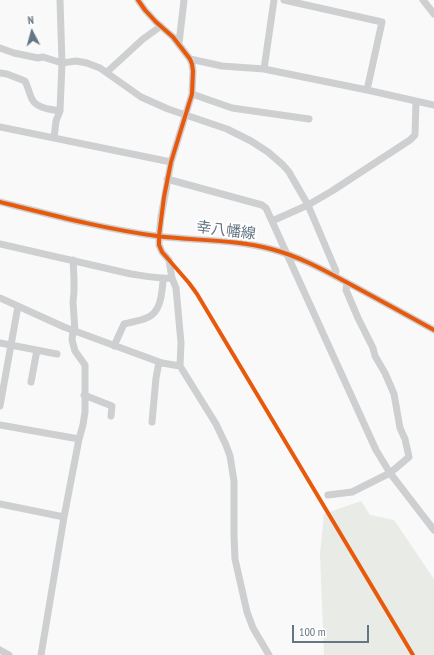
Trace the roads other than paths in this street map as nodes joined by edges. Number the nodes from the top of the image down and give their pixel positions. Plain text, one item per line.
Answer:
1 (60, 0) edge
2 (138, 0) edge
3 (184, 0) edge
4 (274, 0) edge
5 (284, 0) edge
6 (423, 0) edge
7 (434, 14) edge
8 (161, 26) junction
9 (179, 43) junction
10 (0, 48) edge
11 (190, 59) junction
12 (62, 63) junction
13 (264, 69) junction
14 (106, 72) junction
15 (0, 73) edge
16 (367, 90) junction
17 (192, 94) junction
18 (416, 101) junction
19 (434, 105) edge
20 (60, 111) junction
21 (185, 114) junction
22 (309, 119) dead end
23 (0, 127) edge
24 (54, 138) junction
25 (171, 162) junction
26 (167, 179) junction
27 (0, 202) edge
28 (308, 205) junction
29 (272, 221) junction
30 (159, 236) junction
31 (0, 244) edge
32 (287, 254) junction
33 (72, 260) junction
34 (335, 276) junction
35 (163, 278) junction
36 (172, 278) junction
37 (347, 282) junction
38 (0, 298) edge
39 (18, 306) junction
40 (434, 330) edge
41 (74, 331) junction
42 (0, 343) edge
43 (12, 345) junction
44 (114, 346) junction
45 (37, 350) junction
46 (57, 354) dead end
47 (159, 362) junction
48 (180, 366) junction
49 (31, 382) dead end
50 (84, 395) junction
51 (0, 406) edge
52 (111, 416) dead end
53 (152, 422) dead end
54 (0, 425) edge
55 (79, 439) junction
56 (390, 473) junction
57 (328, 494) dead end
58 (0, 504) edge
59 (64, 517) junction
60 (434, 530) edge
61 (0, 650) edge
62 (9, 655) edge
63 (41, 655) edge
64 (269, 655) edge

1 - 12 street
2 - 8 street
3 - 9 street
4 - 13 street
5 - 16 street
6 - 7 street
8 - 9 street
8 - 14 street
9 - 11 street
10 - 12 street
11 - 13 street
11 - 17 street
12 - 14 street
12 - 20 street
13 - 16 street
14 - 21 street
15 - 20 street
16 - 18 street
17 - 21 street
17 - 22 street
18 - 19 street
18 - 28 street
20 - 24 street
21 - 25 street
21 - 28 street
23 - 24 street
24 - 25 street
25 - 26 street
26 - 29 street
26 - 30 street
27 - 30 street, 幸八幡線
28 - 29 street
28 - 34 street
29 - 32 street
30 - 32 street, 幸八幡線
30 - 36 street
31 - 33 street
32 - 34 street, 幸八幡線
32 - 56 street
33 - 35 street
33 - 41 street
34 - 37 street, 幸八幡線
35 - 36 street
35 - 44 street
36 - 48 street
37 - 40 street, 幸八幡線
37 - 56 street
38 - 39 street
39 - 41 street
39 - 43 street
41 - 44 street
41 - 50 street
42 - 43 street
43 - 45 street
43 - 51 street
44 - 47 street
45 - 46 street
45 - 49 street
47 - 48 street
47 - 53 street
48 - 64 street
50 - 52 street
50 - 55 street
54 - 55 street
55 - 59 street
56 - 57 street
56 - 60 street
58 - 59 street
59 - 63 street
61 - 62 street

